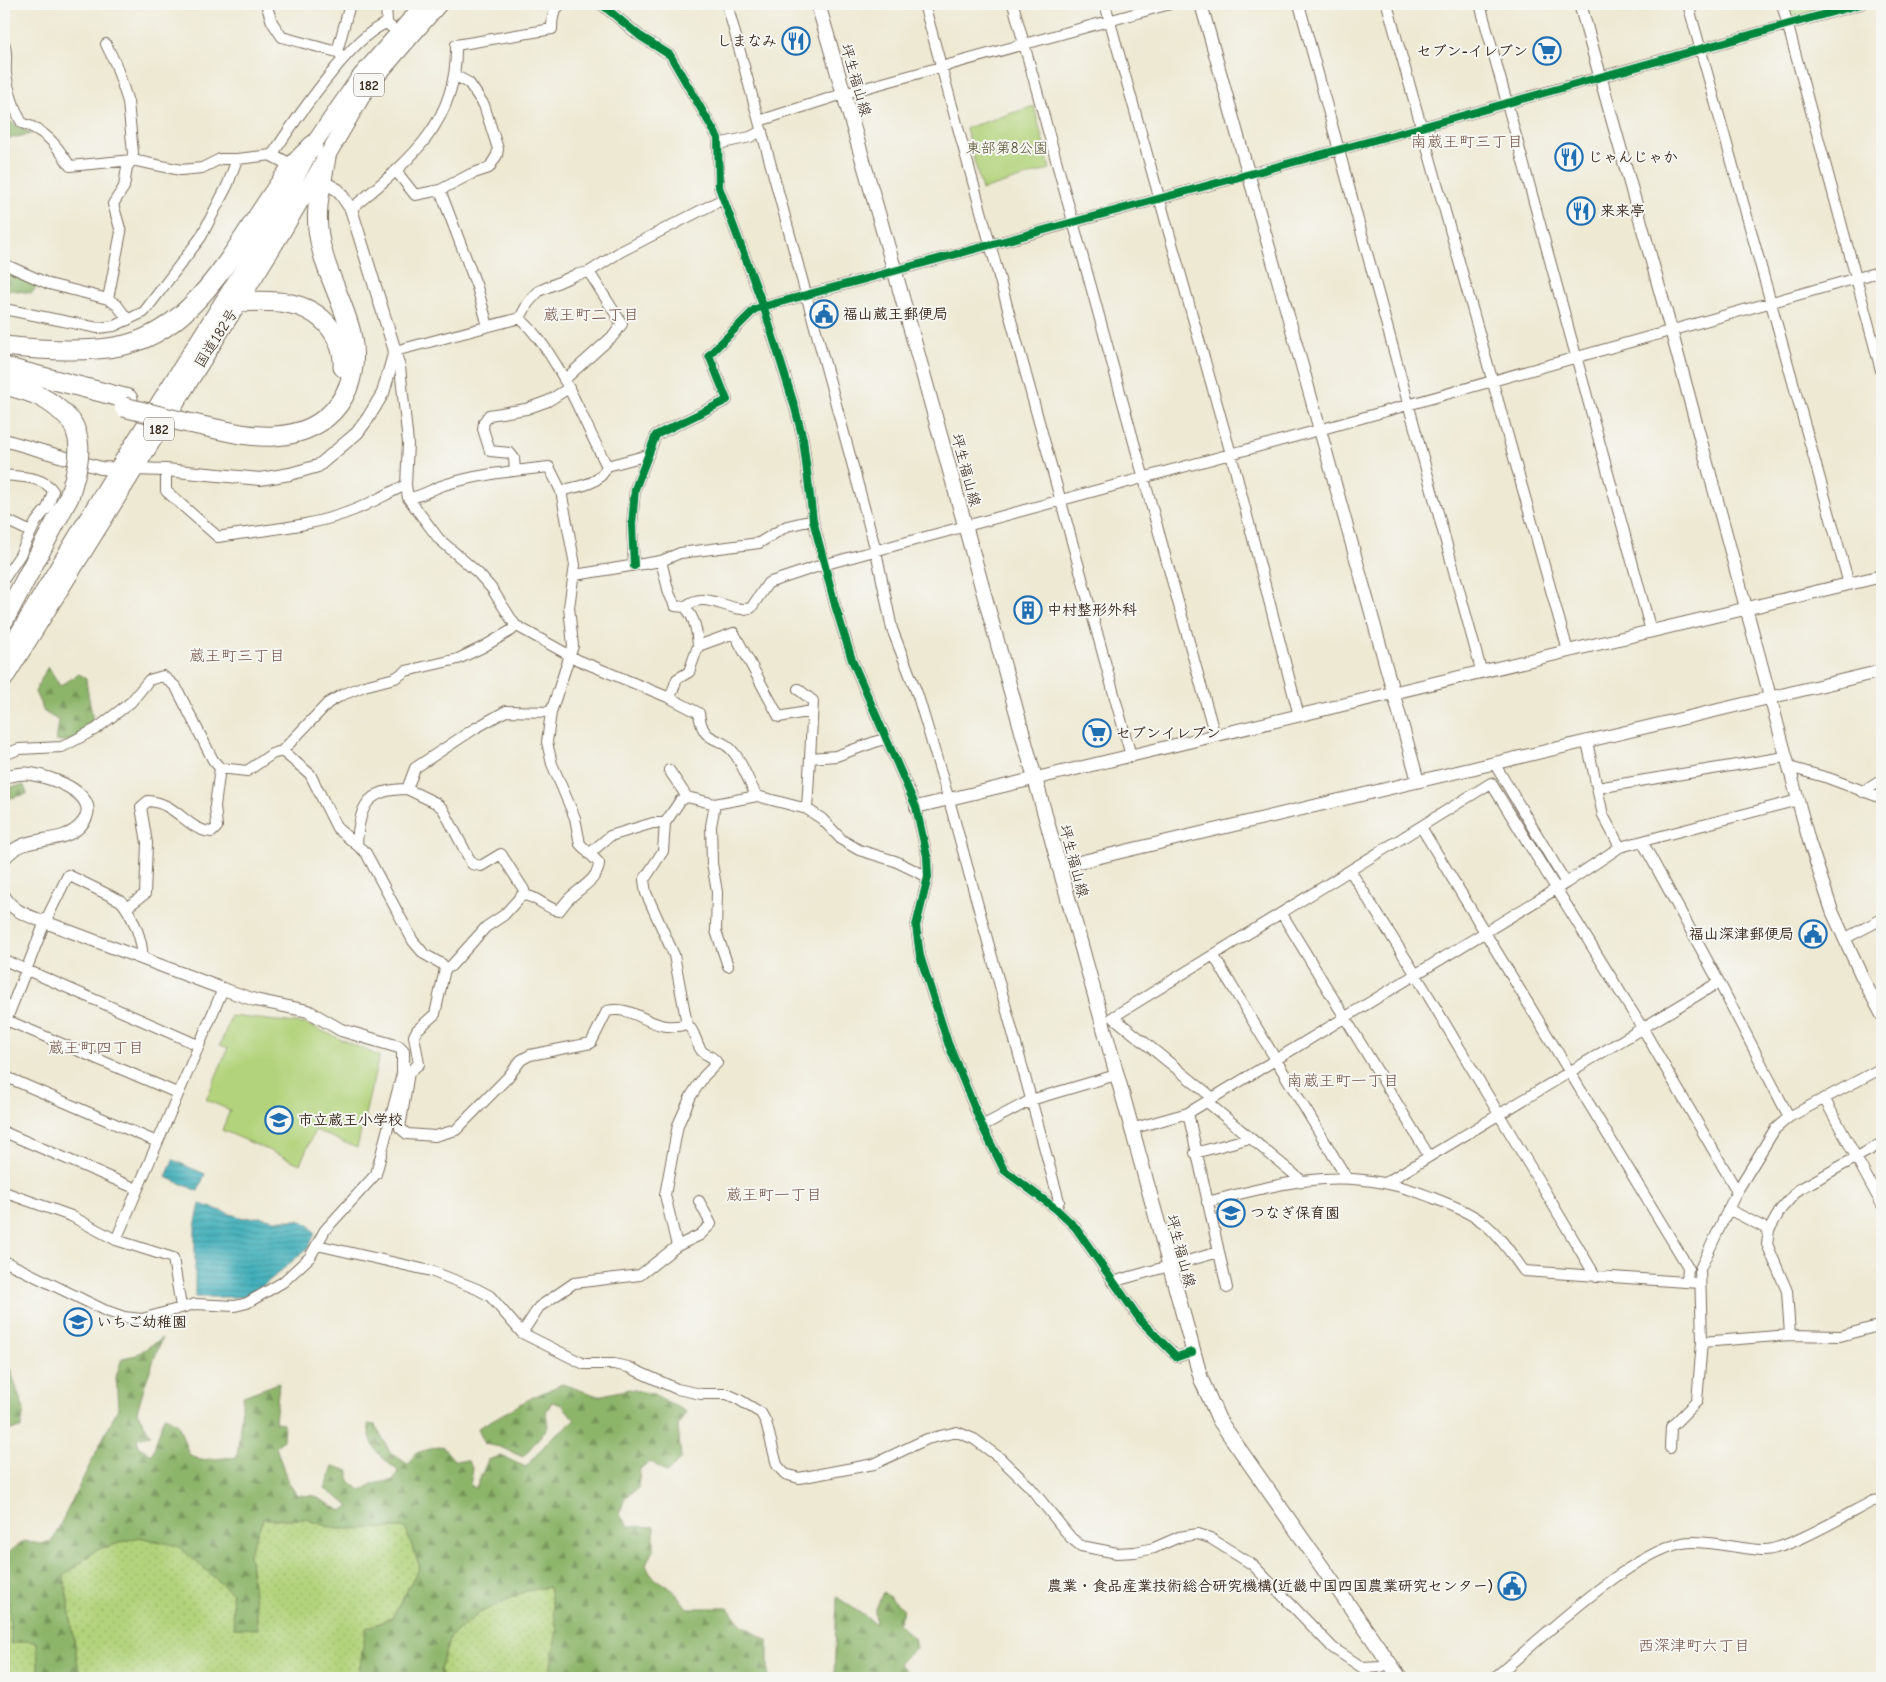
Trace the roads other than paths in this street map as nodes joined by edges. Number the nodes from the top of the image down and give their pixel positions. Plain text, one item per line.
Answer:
1 (266, 4) edge
2 (350, 4) edge
3 (386, 4) edge
4 (424, 4) edge
5 (439, 4) edge
6 (561, 4) edge
7 (727, 4) edge
8 (818, 4) edge
9 (924, 4) edge
10 (1013, 4) edge
11 (1105, 4) edge
12 (1170, 4) edge
13 (1201, 4) edge
14 (1299, 4) edge
15 (1387, 4) edge
16 (1480, 4) edge
17 (1580, 4) edge
18 (1688, 4) edge
19 (1782, 4) edge
20 (1861, 4) edge
21 (605, 5) edge
22 (1110, 21) junction
23 (1788, 25) junction
24 (392, 28) junction
25 (4, 43) edge
26 (106, 44) dead end
27 (1025, 45) junction
28 (1701, 49) junction
29 (340, 55) junction
30 (943, 67) junction
31 (454, 75) junction
32 (1600, 78) junction
33 (843, 94) junction
34 (1508, 103) junction
35 (760, 126) junction
36 (1422, 127) junction
37 (718, 144) junction
38 (1338, 150) junction
39 (320, 151) junction
40 (272, 155) junction
41 (238, 159) junction
42 (132, 160) junction
43 (396, 172) junction
44 (307, 174) junction
45 (1247, 174) junction
46 (440, 190) junction
47 (1160, 198) junction
48 (723, 199) junction
49 (351, 209) junction
50 (1074, 222) junction
51 (992, 245) junction
52 (4, 264) edge
53 (1882, 271) edge
54 (589, 272) junction
55 (895, 272) junction
56 (1855, 279) junction
57 (806, 296) junction
58 (108, 299) junction
59 (238, 302) junction
60 (1770, 302) junction
61 (764, 308) junction
62 (4, 309) edge
63 (520, 318) junction
64 (128, 320) junction
65 (488, 326) junction
66 (1671, 330) junction
67 (4, 346) edge
68 (395, 351) junction
69 (1577, 356) junction
70 (4, 367) edge
71 (1882, 374) edge
72 (4, 379) edge
73 (1493, 379) junction
74 (566, 384) junction
75 (4, 385) edge
76 (126, 403) junction
77 (1410, 403) junction
78 (190, 418) junction
79 (1319, 430) junction
80 (4, 440) edge
81 (1231, 454) junction
82 (648, 455) junction
83 (607, 466) junction
84 (118, 468) junction
85 (134, 468) junction
86 (166, 470) junction
87 (515, 470) junction
88 (4, 475) edge
89 (1144, 478) junction
90 (406, 485) junction
91 (561, 490) junction
92 (408, 498) junction
93 (1062, 501) junction
94 (4, 519) edge
95 (813, 520) junction
96 (965, 528) junction
97 (31, 532) junction
98 (876, 552) junction
99 (661, 561) junction
100 (634, 566) junction
101 (826, 566) junction
102 (575, 575) junction
103 (1882, 576) edge
104 (4, 579) edge
105 (1849, 584) junction
106 (685, 607) junction
107 (1747, 608) junction
108 (4, 620) edge
109 (515, 625) junction
110 (1650, 631) junction
111 (698, 646) junction
112 (1568, 651) junction
113 (571, 656) junction
114 (4, 657) edge
115 (1481, 670) junction
116 (1882, 671) edge
117 (4, 680) edge
118 (798, 689) dead end
119 (1394, 692) junction
120 (670, 698) junction
121 (1769, 698) junction
122 (812, 711) junction
123 (552, 712) junction
124 (1299, 716) junction
125 (1215, 736) junction
126 (886, 738) junction
127 (1587, 742) junction
128 (282, 751) junction
129 (4, 755) edge
130 (1131, 756) junction
131 (810, 758) junction
132 (1787, 762) junction
133 (1494, 763) junction
134 (220, 768) junction
135 (669, 770) dead end
136 (4, 776) edge
137 (1034, 780) junction
138 (1882, 780) edge
139 (1418, 781) junction
140 (1597, 788) junction
141 (407, 789) junction
142 (1863, 792) junction
143 (757, 796) junction
144 (688, 797) junction
145 (1882, 798) edge
146 (949, 800) junction
147 (1798, 800) junction
148 (715, 804) junction
149 (916, 807) junction
150 (807, 809) junction
151 (665, 823) junction
152 (1421, 827) junction
153 (1643, 843) junction
154 (357, 844) junction
155 (1620, 848) junction
156 (589, 854) junction
157 (4, 859) edge
158 (1058, 867) junction
159 (1351, 872) junction
160 (928, 877) junction
161 (1561, 886) junction
162 (525, 895) junction
163 (4, 896) edge
164 (126, 908) junction
165 (1282, 914) junction
166 (1882, 919) edge
167 (46, 922) junction
168 (1486, 933) junction
169 (1844, 939) junction
170 (1214, 956) junction
171 (142, 959) junction
172 (4, 960) edge
173 (728, 966) dead end
174 (445, 969) junction
175 (26, 970) junction
176 (1416, 975) junction
177 (1719, 982) junction
178 (222, 989) junction
179 (1882, 1015) edge
180 (1346, 1017) junction
181 (5, 1022) edge
182 (687, 1024) junction
183 (1642, 1029) junction
184 (198, 1045) junction
185 (1276, 1059) junction
186 (1882, 1068) edge
187 (406, 1071) junction
188 (1570, 1072) junction
189 (1116, 1075) junction
190 (4, 1076) edge
191 (178, 1094) junction
192 (1824, 1098) junction
193 (1031, 1100) junction
194 (1210, 1100) junction
195 (1188, 1113) junction
196 (1498, 1114) junction
197 (1789, 1116) junction
198 (982, 1126) junction
199 (1131, 1129) junction
200 (4, 1132) edge
201 (1250, 1138) junction
202 (157, 1142) junction
203 (1882, 1143) edge
204 (1195, 1153) junction
205 (1429, 1156) junction
206 (1856, 1156) junction
207 (1346, 1177) junction
208 (1301, 1180) junction
209 (1387, 1182) junction
210 (136, 1189) junction
211 (1737, 1191) junction
212 (4, 1192) edge
213 (699, 1201) dead end
214 (1207, 1202) junction
215 (1882, 1205) edge
216 (1056, 1208) junction
217 (1728, 1209) junction
218 (1770, 1230) junction
219 (116, 1240) junction
220 (317, 1245) junction
221 (677, 1246) junction
222 (1219, 1252) junction
223 (4, 1261) edge
224 (1169, 1266) junction
225 (1596, 1277) junction
226 (1112, 1282) junction
227 (1687, 1282) junction
228 (1700, 1283) junction
229 (1227, 1288) dead end
230 (181, 1307) junction
231 (1882, 1325) edge
232 (522, 1333) junction
233 (1790, 1335) junction
234 (1702, 1342) junction
235 (1192, 1352) junction
236 (1670, 1448) dead end
237 (1882, 1500) edge
238 (1385, 1665) junction
239 (1400, 1678) edge
240 (1494, 1678) edge

1 - 29 street
2 - 29 street
3 - 24 street
4 - 24 highway, 182
5 - 39 highway, 182
6 - 31 street
7 - 35 street
8 - 33 main road, 坪生福山線
9 - 30 street
10 - 27 street
11 - 22 street
12 - 22 street
13 - 45 street
14 - 38 street
15 - 36 street
16 - 34 street
17 - 32 street
18 - 28 street
19 - 23 street
20 - 23 street
21 - 37 street
22 - 27 street
22 - 47 street
23 - 28 street
23 - 56 street
24 - 29 street
24 - 39 highway, 182
25 - 42 street
26 - 42 street
27 - 30 street
27 - 50 street
28 - 32 street
28 - 60 street
29 - 40 street
30 - 33 street
30 - 51 street
31 - 43 street
31 - 46 street
32 - 34 street
32 - 66 street
33 - 35 street
33 - 55 main road, 坪生福山線
34 - 36 street
34 - 69 street
35 - 37 street
35 - 57 street
36 - 38 street
36 - 73 street
37 - 48 street
38 - 45 street
38 - 77 street
39 - 44 highway
39 - 44 highway
40 - 41 street
40 - 44 street
41 - 42 street
41 - 64 street
42 - 58 street
43 - 46 street
43 - 49 street
44 - 49 street
44 - 59 highway, 国道182号 / 182
44 - 67 highway
44 - 78 highway
44 - 84 highway, 国道182号 / 182
45 - 47 street
45 - 79 street
46 - 65 street
47 - 50 street
47 - 81 street
48 - 54 street
48 - 61 street
49 - 68 street
50 - 51 street
50 - 89 street
51 - 55 street
51 - 93 street
52 - 58 street
53 - 56 street
54 - 63 street
54 - 74 street
55 - 57 street
55 - 96 main road, 坪生福山線
56 - 60 street
56 - 71 street
57 - 61 street
57 - 98 street
58 - 64 street
59 - 78 highway
59 - 85 highway, 国道182号 / 182
60 - 66 street
60 - 105 street
61 - 82 street
61 - 95 street
62 - 64 street
63 - 65 street
63 - 74 street
65 - 68 street
66 - 69 street
66 - 107 street
68 - 86 street
68 - 90 street
69 - 73 street
69 - 110 street
70 - 76 highway
72 - 76 highway
73 - 77 street
73 - 112 street
74 - 83 street
74 - 87 street
75 - 108 highway, bridge
76 - 78 highway, bridge
77 - 79 street
77 - 115 street
79 - 81 street
79 - 119 street
80 - 84 street
81 - 89 street
81 - 124 street
82 - 83 street
82 - 100 street
83 - 91 street
84 - 85 street
84 - 114 highway, 国道182号 / 182
85 - 86 street
85 - 117 highway, 国道182号 / 182
86 - 90 street
87 - 91 street
87 - 92 street
88 - 97 street
89 - 93 street
89 - 125 street
90 - 92 street
91 - 102 street
92 - 109 street
93 - 96 street
93 - 130 street
94 - 97 street
95 - 99 street
95 - 101 street
96 - 98 street
96 - 137 main road, 坪生福山線
97 - 104 street
98 - 101 street
98 - 146 street
99 - 100 street
99 - 106 street
100 - 102 street
101 - 106 street
101 - 126 street
102 - 113 street
103 - 105 street
105 - 107 street
106 - 111 street
107 - 110 street
107 - 121 street
109 - 113 street
109 - 128 street
110 - 112 street
111 - 120 street
111 - 122 street
112 - 115 street
113 - 120 street
113 - 123 street
115 - 119 street
116 - 121 street
118 - 122 street
119 - 124 street
119 - 139 street
120 - 143 street
121 - 127 street
121 - 132 street
122 - 131 street
123 - 141 street
123 - 156 street
124 - 125 street
125 - 130 street
126 - 131 street
126 - 149 street
127 - 133 street
127 - 140 street
128 - 134 street
128 - 154 street
129 - 134 street
130 - 137 street
131 - 150 street
132 - 140 street
132 - 142 street
132 - 147 street
133 - 139 street
133 - 161 street
134 - 164 street
135 - 144 street
136 - 157 street
137 - 146 street
137 - 158 main road, 坪生福山線
138 - 142 street
139 - 158 street
140 - 155 street
141 - 154 street
141 - 162 street
142 - 145 street
143 - 148 street
143 - 150 street
144 - 148 street
144 - 151 street
146 - 149 street
146 - 193 street
147 - 153 street
147 - 169 street
148 - 173 street
149 - 160 street
150 - 160 street
151 - 156 street
151 - 182 street
152 - 159 street
152 - 161 street
152 - 168 street
153 - 155 street
153 - 177 street
154 - 174 street
155 - 161 street
156 - 162 street
158 - 189 main road, 坪生福山線
159 - 165 street
159 - 176 street
160 - 198 street
161 - 168 street
161 - 183 street
162 - 174 street
163 - 167 street
164 - 167 street
164 - 171 street
165 - 170 street
165 - 180 street
166 - 169 street
167 - 171 street
167 - 175 street
168 - 176 street
168 - 188 street
169 - 179 street
170 - 185 street
170 - 194 street
171 - 178 street
172 - 175 street
174 - 187 street
175 - 181 street
175 - 184 street
176 - 180 street
176 - 196 street
177 - 183 street
177 - 197 street
178 - 184 street
178 - 187 street
180 - 185 street
180 - 205 street
181 - 191 street
182 - 187 street
182 - 221 street
183 - 188 street
183 - 211 street
184 - 191 street
185 - 194 street
185 - 207 street
186 - 192 street
187 - 220 street
188 - 196 street
188 - 227 street
189 - 193 street
189 - 199 main road, 坪生福山線
190 - 202 street
191 - 202 street
192 - 197 street
192 - 206 street
193 - 198 street
193 - 216 street
194 - 195 street
194 - 201 street
195 - 199 street
195 - 204 street
196 - 205 street
196 - 225 street
197 - 211 street
198 - 216 street
199 - 224 main road, 坪生福山線
200 - 210 street
201 - 204 street
201 - 208 street
202 - 210 street
203 - 206 street
204 - 214 street
205 - 209 street
206 - 215 street
206 - 218 street
207 - 208 street
207 - 209 street
208 - 214 street
209 - 225 street
210 - 219 street
211 - 217 street
212 - 219 street
213 - 221 street
214 - 222 street
216 - 226 street
217 - 218 street
217 - 228 street
218 - 233 street
219 - 230 street
220 - 230 street
220 - 232 street
221 - 232 street
222 - 224 street
222 - 229 street
223 - 230 street
224 - 226 street
224 - 235 main road, 坪生福山線
225 - 227 street
226 - 235 street
227 - 228 street
228 - 234 street
231 - 233 street
232 - 238 street
233 - 234 street
234 - 236 street
235 - 238 main road, 坪生福山線
237 - 240 street
238 - 239 main road, 坪生福山線

